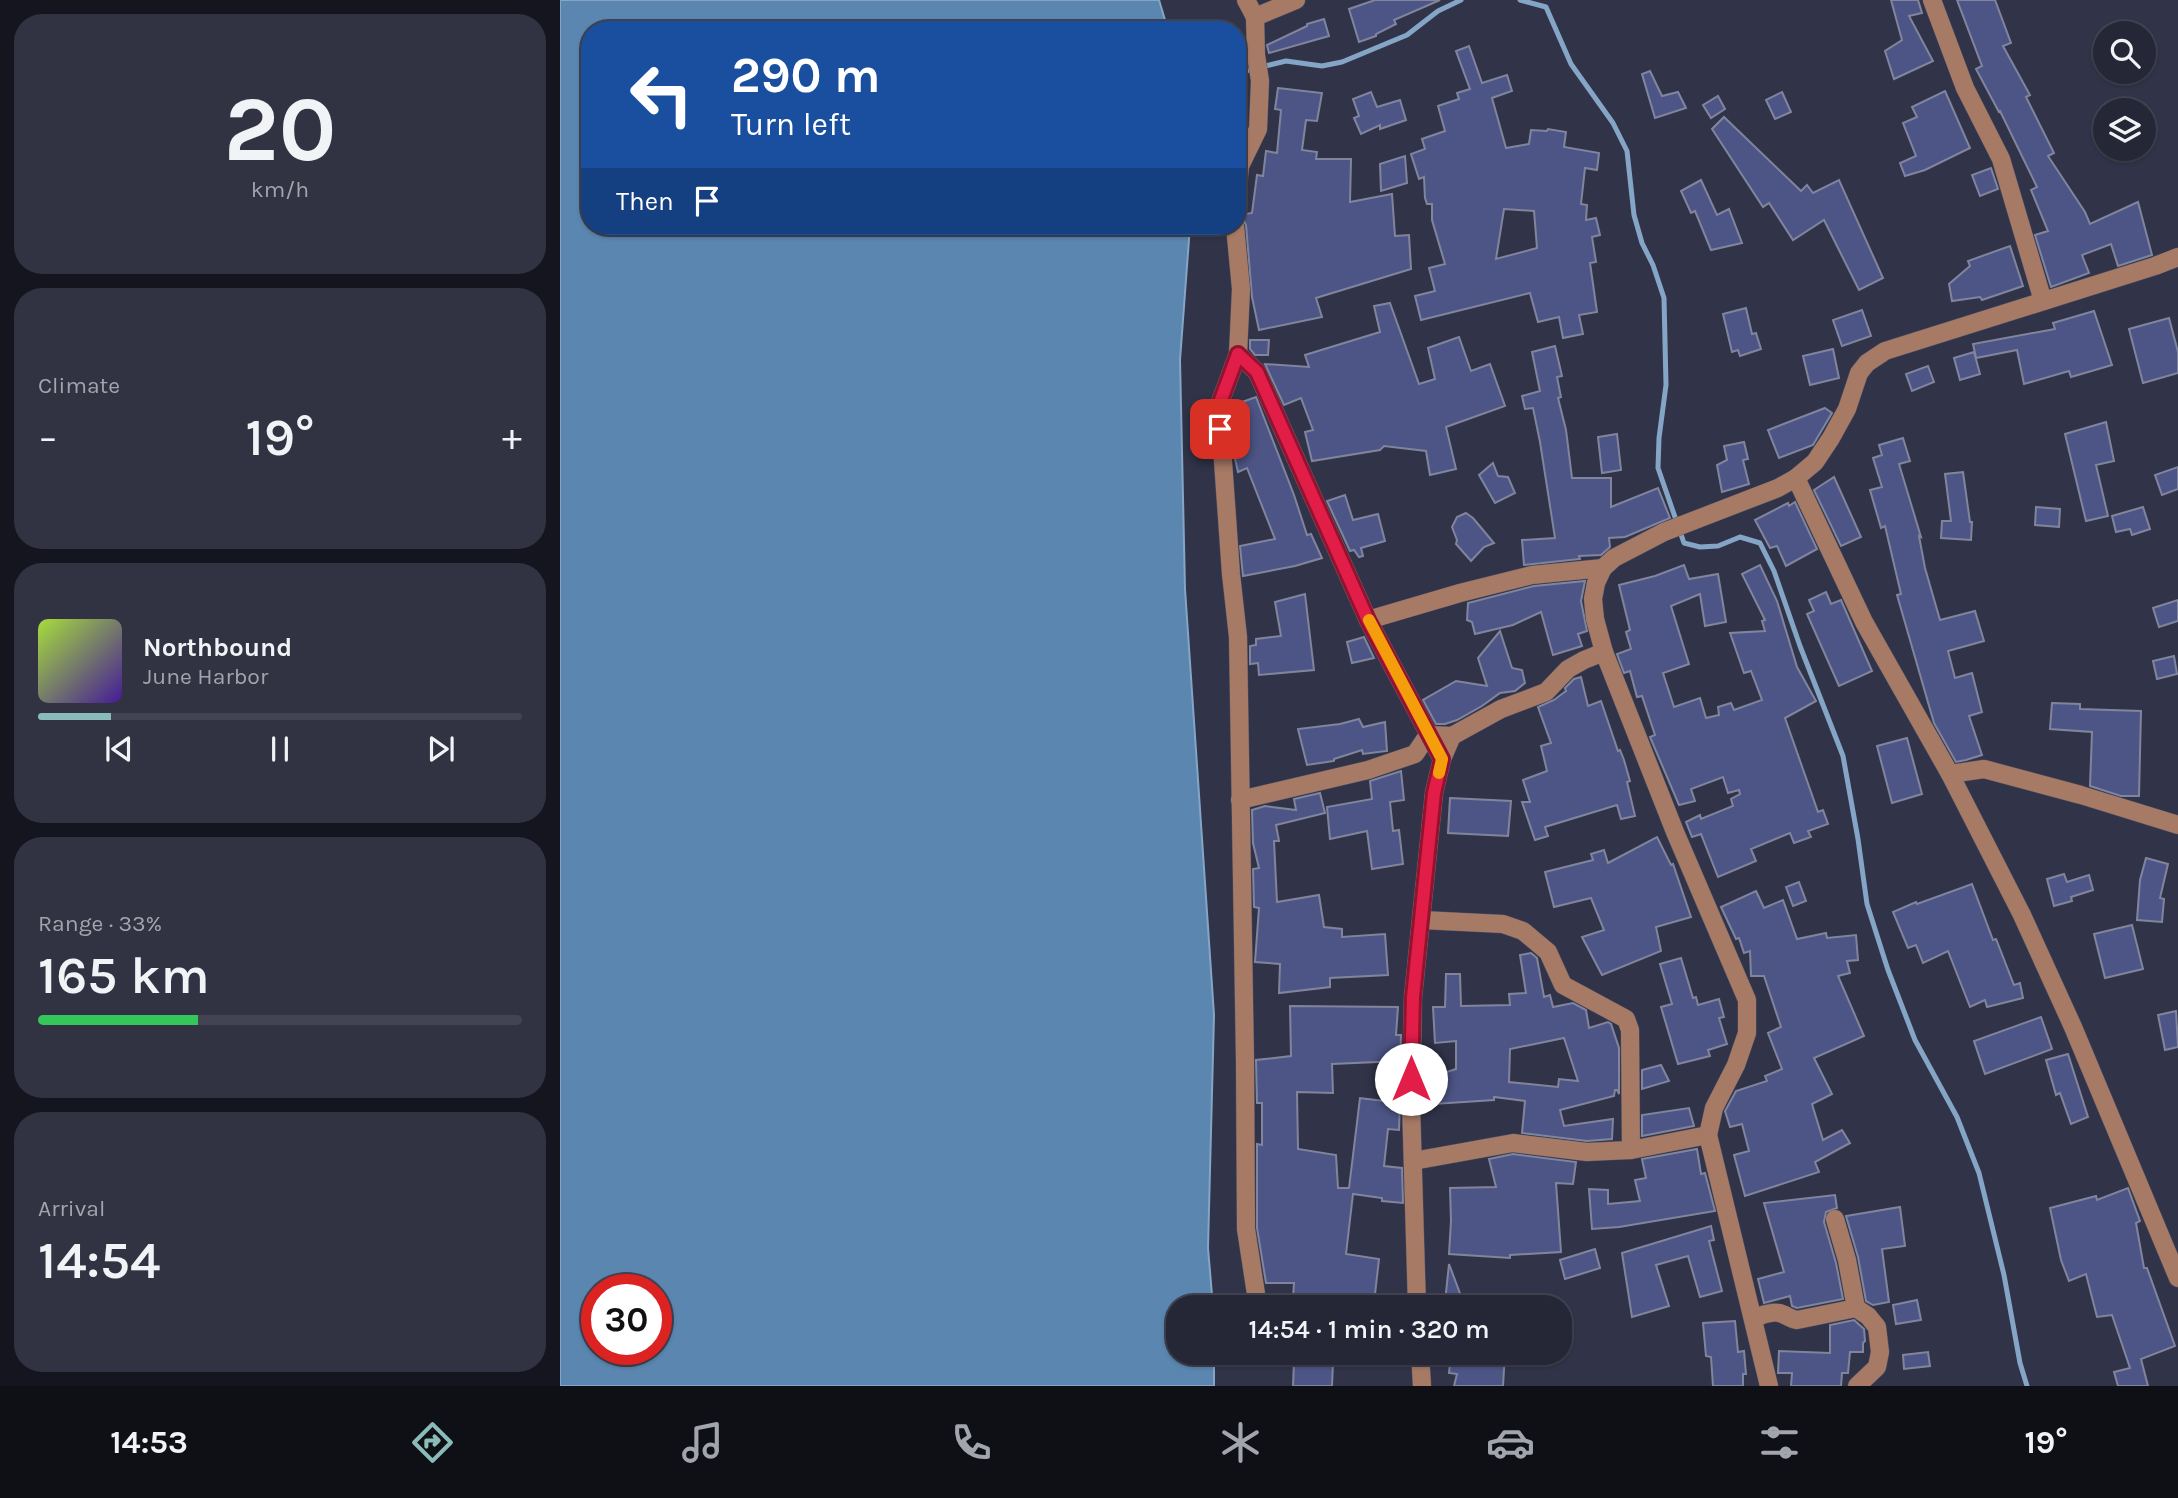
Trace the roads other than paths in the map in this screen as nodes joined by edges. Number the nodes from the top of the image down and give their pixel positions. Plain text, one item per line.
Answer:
1 (1246, 0) edge
2 (1296, 0) edge
3 (1933, 0) edge
4 (1255, 17) junction
5 (1246, 154) edge
6 (1236, 235) edge
7 (2178, 257) edge
8 (2043, 301) junction
9 (1238, 354) junction
10 (1796, 478) junction
11 (1603, 568) junction
12 (1368, 620) junction
13 (1604, 652) junction
14 (1428, 735) junction
15 (1452, 736) junction
16 (1442, 759) junction
17 (1950, 774) junction
18 (1240, 800) junction
19 (2178, 825) edge
20 (1422, 920) junction
21 (1708, 1135) junction
22 (1631, 1150) junction
23 (1413, 1161) junction
24 (1835, 1219) dead end
25 (2178, 1278) edge
26 (1256, 1295) edge
27 (1417, 1295) edge
28 (1856, 1308) junction
29 (1753, 1318) junction
30 (1421, 1365) edge
31 (1422, 1386) edge
32 (1769, 1386) edge
33 (1857, 1386) edge

1 - 4 street
2 - 4 street
3 - 8 street
4 - 5 street
6 - 9 street
7 - 8 street
8 - 10 street
9 - 12 street
9 - 18 street
10 - 11 street
10 - 17 street
11 - 12 street
11 - 13 street
12 - 14 street
13 - 15 street
13 - 21 street
14 - 15 street
14 - 16 street
14 - 18 street
15 - 16 street
16 - 20 street
17 - 19 street
17 - 25 street
18 - 26 street
20 - 22 street
20 - 23 street
21 - 22 street
21 - 29 street
22 - 23 street
23 - 27 street
24 - 28 street
28 - 29 street
28 - 33 street
29 - 32 street
30 - 31 street

